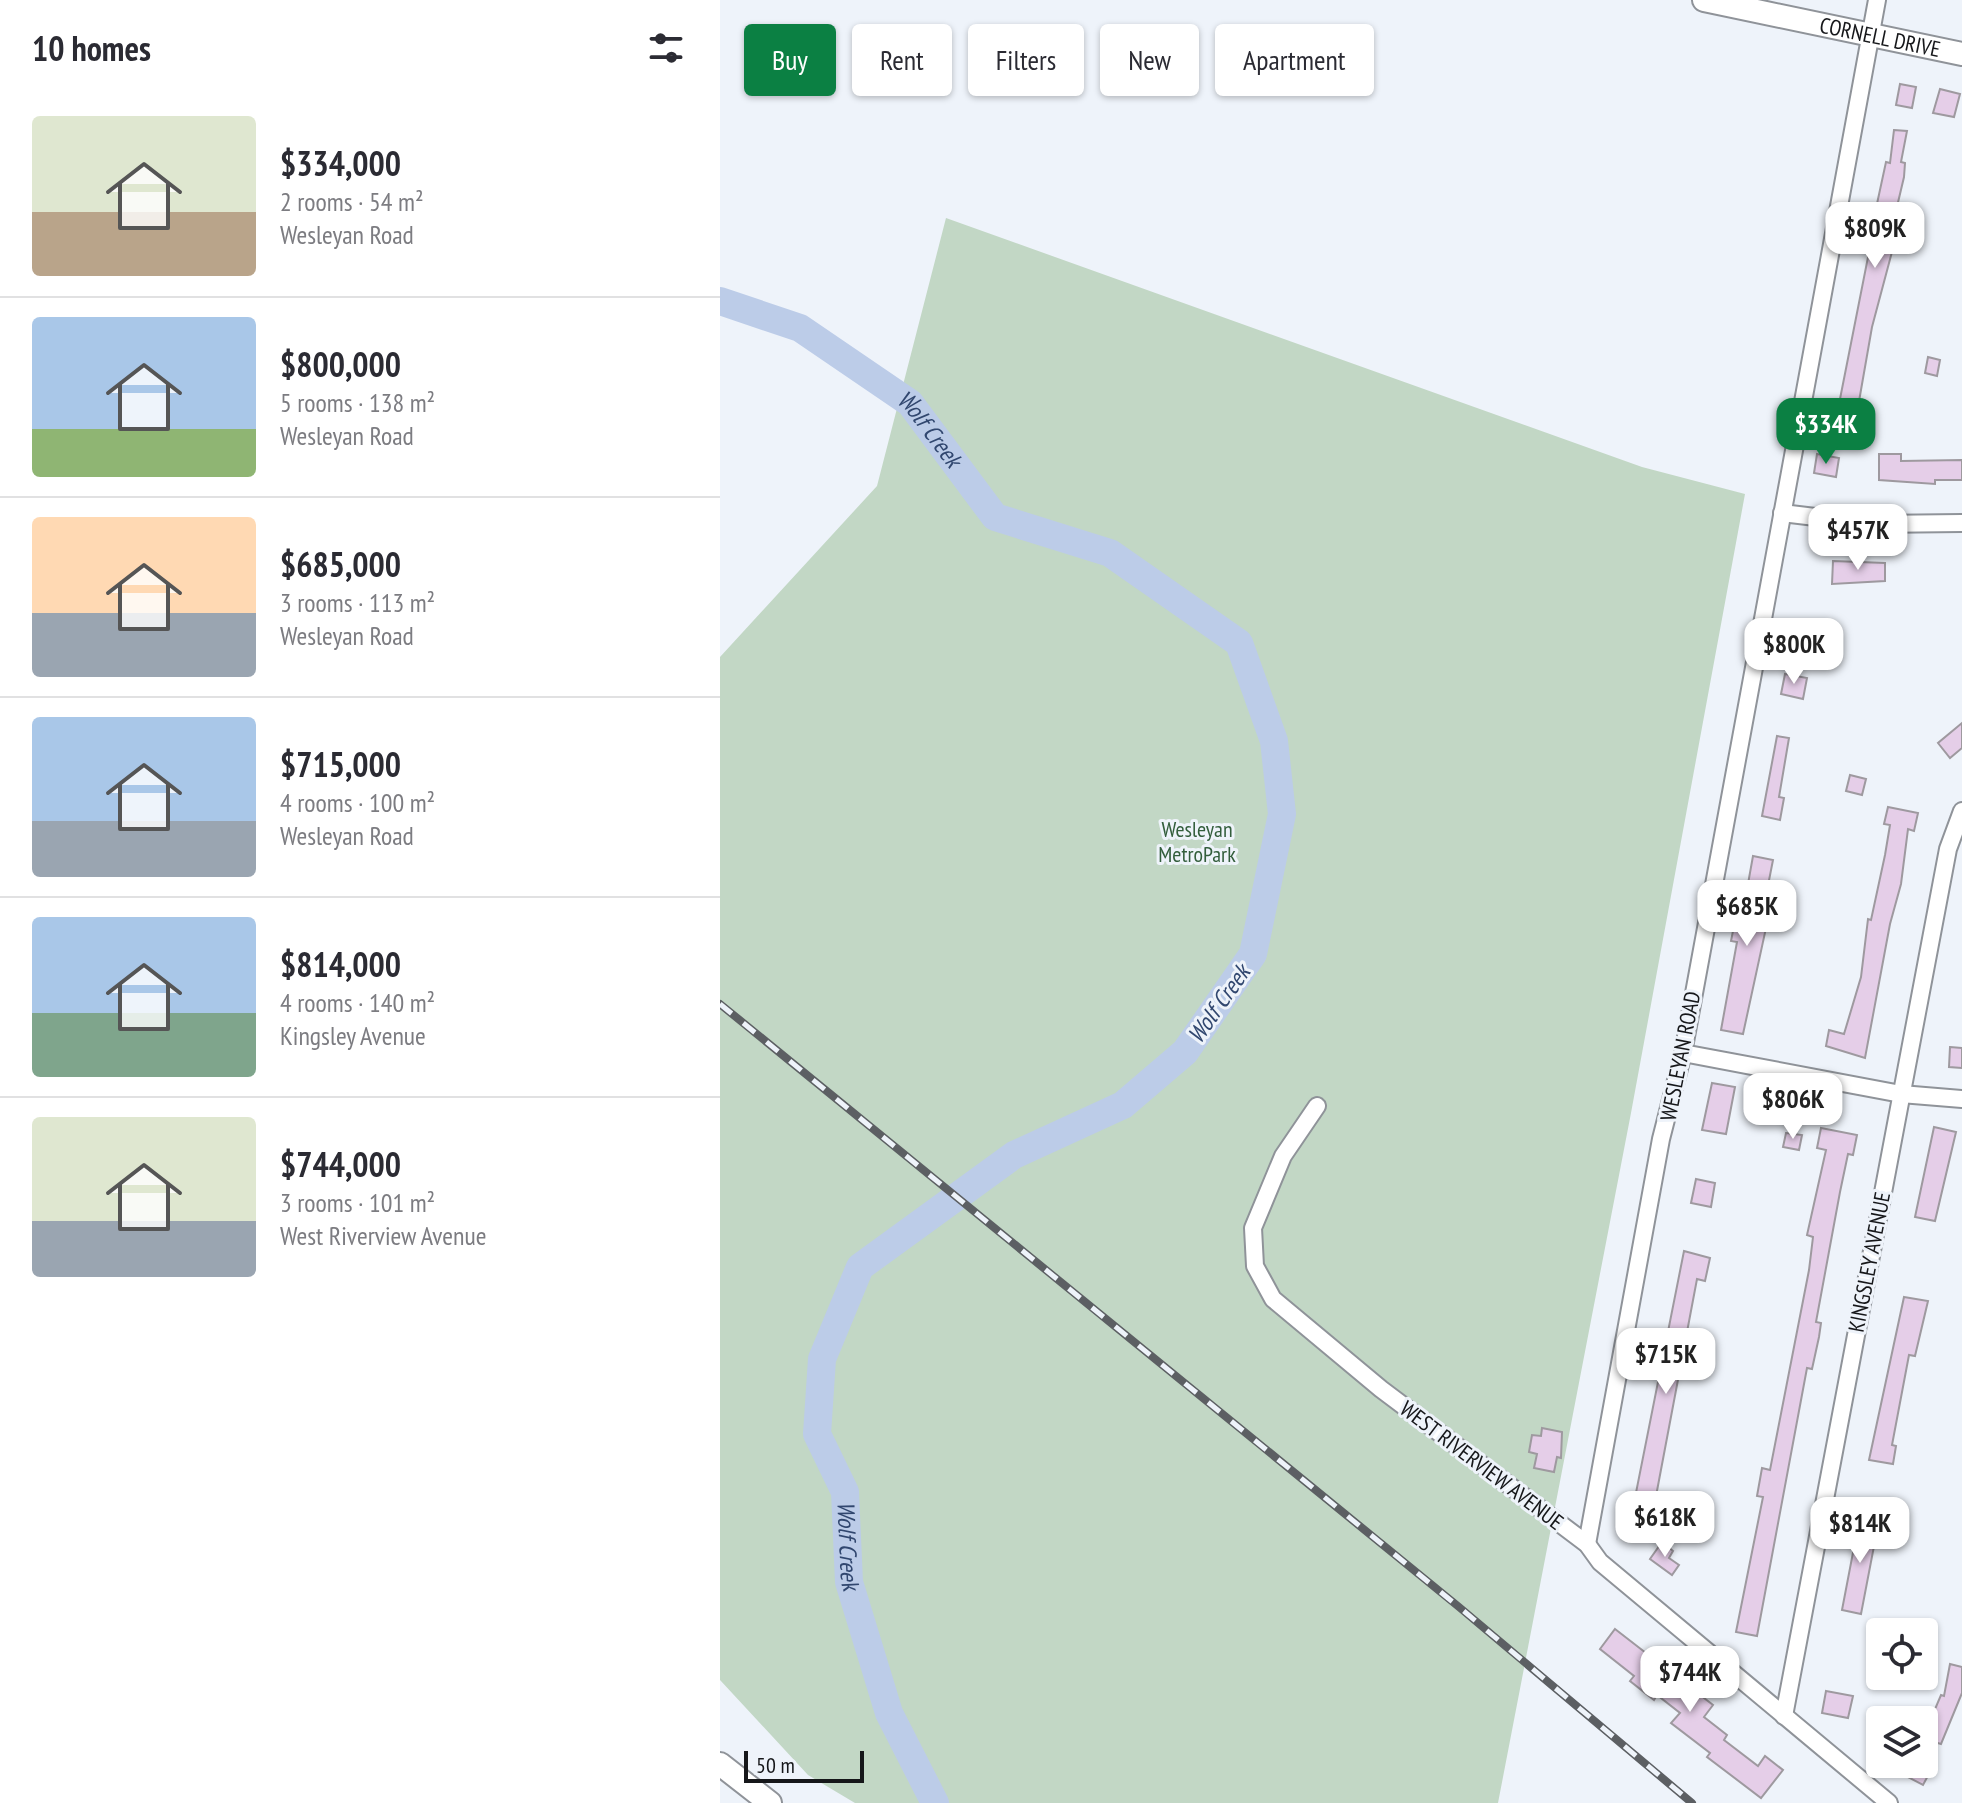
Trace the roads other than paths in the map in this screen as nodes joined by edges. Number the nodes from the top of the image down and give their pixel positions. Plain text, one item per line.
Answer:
1 (1704, 0) edge
2 (1877, 0) edge
3 (1870, 35) junction
4 (1962, 54) edge
5 (1782, 513) junction
6 (1962, 523) edge
7 (1962, 811) edge
8 (1683, 1053) junction
9 (1901, 1094) junction
10 (1962, 1099) edge
11 (1317, 1106) dead end
12 (1587, 1544) junction
13 (1784, 1716) junction
14 (720, 1764) edge
15 (770, 1803) edge
16 (1889, 1803) edge

1 - 3 street, CORNELL DRIVE
2 - 3 street, WESLEYAN ROAD
3 - 4 street, CORNELL DRIVE
3 - 5 street, WESLEYAN ROAD
5 - 6 street
5 - 8 street, WESLEYAN ROAD
7 - 9 street, KINGSLEY AVENUE
8 - 9 street
8 - 12 street, WESLEYAN ROAD
9 - 10 street
9 - 13 street, KINGSLEY AVENUE
11 - 12 street, WEST RIVERVIEW AVENUE
12 - 13 street, WEST RIVERVIEW AVENUE
13 - 16 street, WEST RIVERVIEW AVENUE
14 - 15 street

